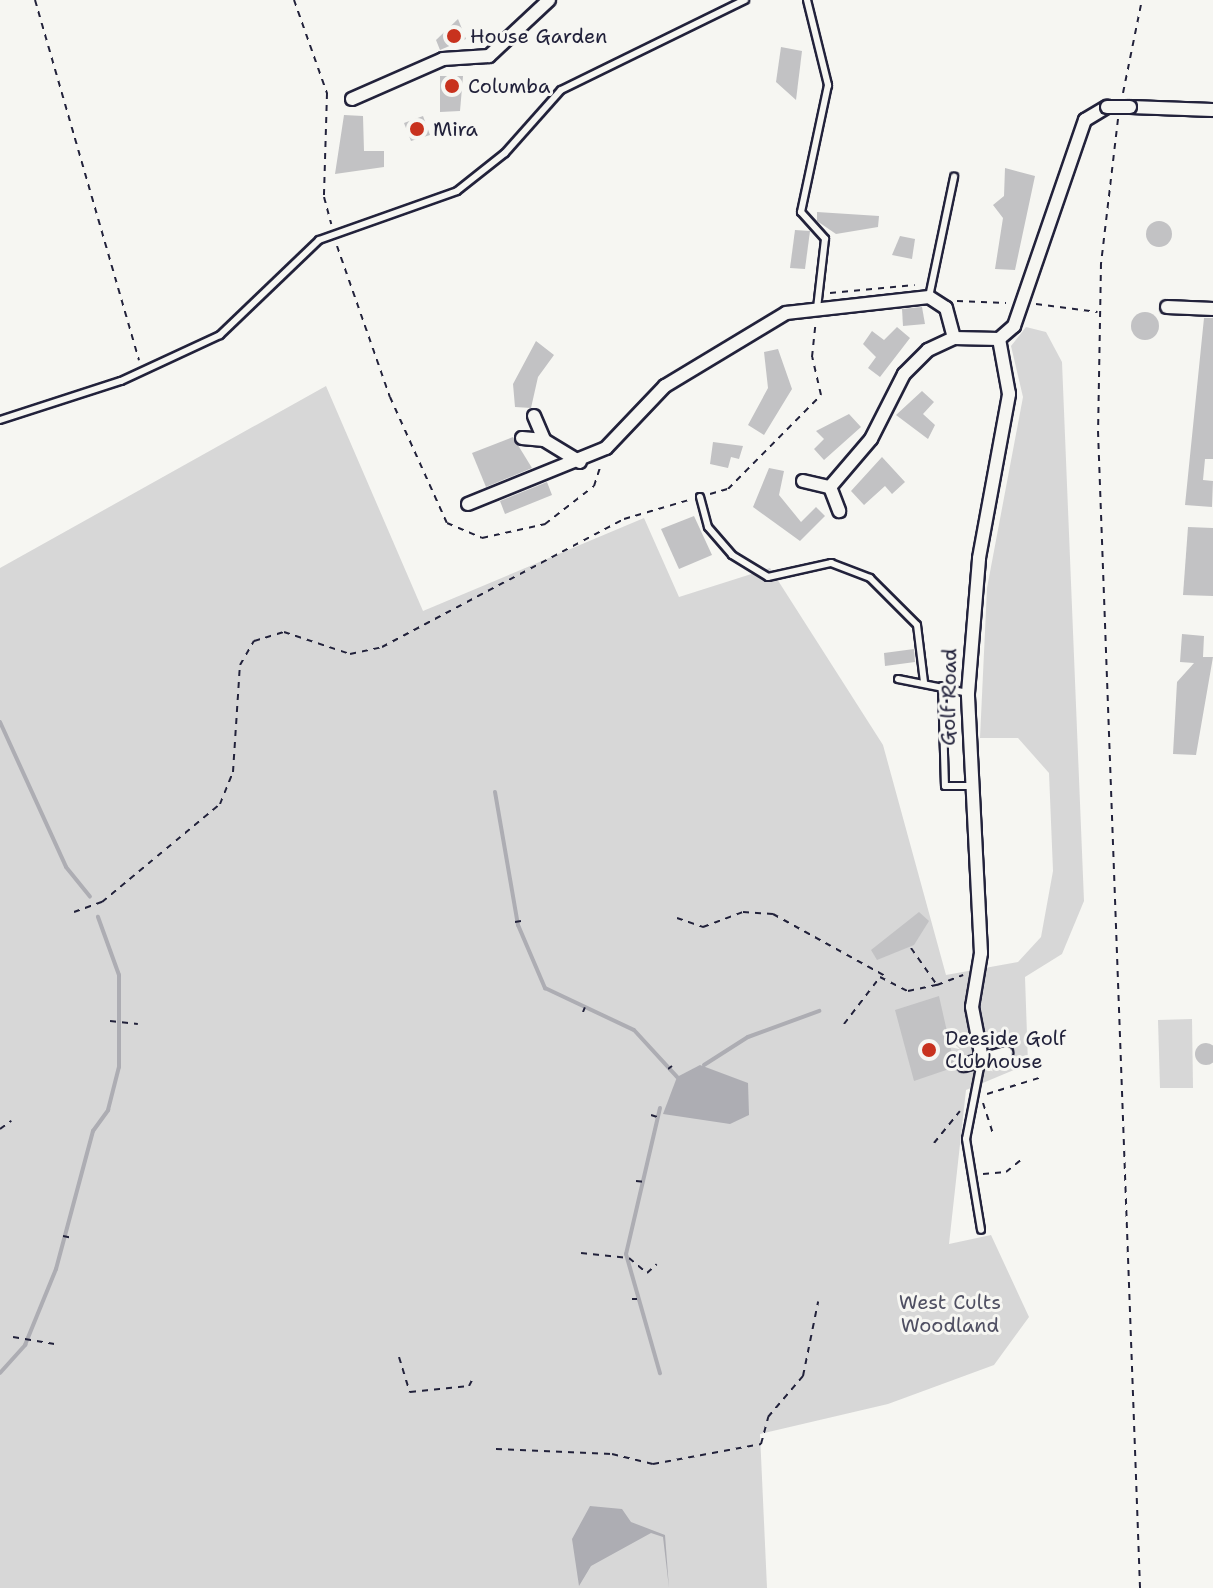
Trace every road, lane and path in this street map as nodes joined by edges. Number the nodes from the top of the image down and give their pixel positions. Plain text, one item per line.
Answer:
1 (35, 0) edge
2 (294, 0) edge
3 (549, 0) edge
4 (745, 0) edge
5 (807, 0) edge
6 (1142, 0) edge
7 (352, 99) dead end
8 (1213, 110) edge
9 (954, 177) dead end
10 (333, 236) junction
11 (929, 297) junction
12 (815, 302) junction
13 (942, 302) junction
14 (1028, 302) junction
15 (1167, 307) dead end
16 (1213, 309) edge
17 (1099, 312) junction
18 (954, 338) junction
19 (999, 339) junction
20 (146, 369) junction
21 (534, 416) dead end
22 (0, 420) edge
23 (522, 438) dead end
24 (544, 440) junction
25 (606, 448) junction
26 (580, 462) junction
27 (803, 481) dead end
28 (830, 487) junction
29 (700, 497) junction
30 (468, 504) dead end
31 (839, 511) dead end
32 (898, 679) dead end
33 (924, 682) junction
34 (942, 686) junction
35 (968, 693) junction
36 (969, 786) junction
37 (74, 912) dead end
38 (677, 918) dead end
39 (521, 921) dead end
40 (515, 922) dead end
41 (911, 948) dead end
42 (979, 964) junction
43 (887, 977) junction
44 (937, 985) junction
45 (585, 1007) dead end
46 (583, 1012) dead end
47 (110, 1021) dead end
48 (138, 1024) dead end
49 (844, 1024) dead end
50 (1006, 1053) dead end
51 (982, 1059) junction
52 (964, 1065) dead end
53 (672, 1066) dead end
54 (668, 1069) dead end
55 (1042, 1077) dead end
56 (973, 1095) junction
57 (651, 1115) dead end
58 (660, 1118) dead end
59 (11, 1121) dead end
60 (0, 1129) edge
61 (993, 1133) dead end
62 (934, 1143) dead end
63 (1021, 1160) dead end
64 (971, 1168) junction
65 (636, 1181) dead end
66 (646, 1182) dead end
67 (981, 1230) dead end
68 (63, 1236) dead end
69 (73, 1238) dead end
70 (581, 1253) dead end
71 (657, 1264) dead end
72 (632, 1299) dead end
73 (637, 1299) dead end
74 (818, 1302) dead end
75 (13, 1337) dead end
76 (54, 1344) dead end
77 (399, 1357) dead end
78 (473, 1378) dead end
79 (496, 1449) dead end
80 (1140, 1588) edge

1 - 20 path
2 - 10 path
3 - 7 street
4 - 10 lane
5 - 12 lane
6 - 17 path
8 - 14 street, bridge
9 - 11 lane
10 - 20 lane
10 - 25 path
11 - 12 street
11 - 12 path
11 - 13 street
12 - 25 street
12 - 29 path
13 - 14 path
13 - 18 street
14 - 17 path
14 - 19 street
15 - 16 street
17 - 80 path
18 - 19 street
18 - 28 street
19 - 35 street, Golf Road
20 - 22 lane
21 - 24 street
23 - 24 street
24 - 26 street
25 - 26 street
26 - 30 street
27 - 28 street
28 - 31 street
29 - 33 lane
29 - 37 path
32 - 33 lane
33 - 34 lane
34 - 35 lane
34 - 36 lane
35 - 36 street, Golf Road
36 - 42 street, Golf Road
38 - 43 path
39 - 40 path
41 - 44 path
42 - 44 path
42 - 51 street, Golf Road
43 - 44 path
43 - 49 path
45 - 46 path
47 - 48 path
50 - 51 street
51 - 52 street
51 - 56 lane
53 - 54 path
55 - 56 path
56 - 61 path
56 - 62 path
56 - 64 lane
57 - 58 path
59 - 60 path
63 - 64 path
64 - 67 lane
65 - 66 path
68 - 69 path
70 - 71 path
72 - 73 path
74 - 79 path
75 - 76 path
77 - 78 path

